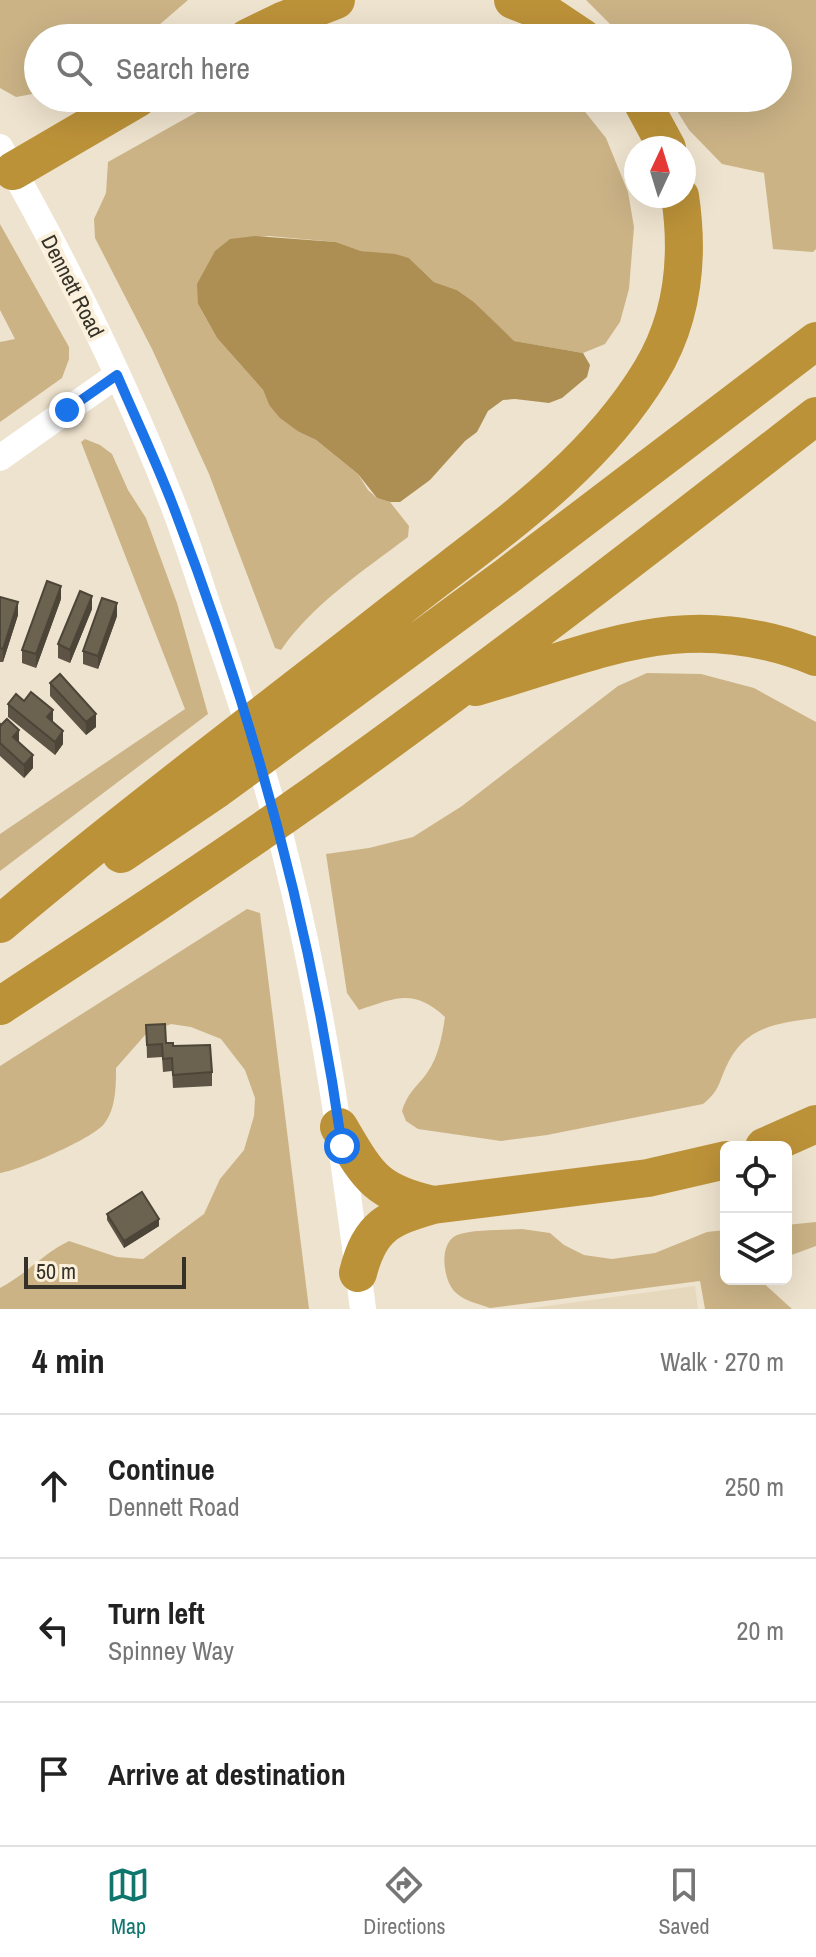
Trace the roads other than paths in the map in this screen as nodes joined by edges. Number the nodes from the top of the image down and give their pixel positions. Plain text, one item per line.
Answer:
1 (336, 0) edge
2 (513, 0) edge
3 (276, 24) edge
4 (562, 24) edge
5 (108, 112) edge
6 (648, 112) edge
7 (661, 136) edge
8 (7, 159) edge
9 (682, 208) edge
10 (816, 341) edge
11 (117, 375) junction
12 (816, 416) edge
13 (0, 458) edge
14 (816, 657) edge
15 (454, 693) junction
16 (293, 712) junction
17 (213, 773) junction
18 (0, 924) edge
19 (0, 936) edge
20 (0, 1006) edge
21 (816, 1124) edge
22 (339, 1127) junction
23 (778, 1141) edge
24 (720, 1161) edge
25 (433, 1205) junction
26 (360, 1291) edge

1 - 3 highway
2 - 4 highway
5 - 8 highway
6 - 7 highway
8 - 11 street, Dennett Road
9 - 16 highway
10 - 16 highway
11 - 13 street
11 - 22 street, Dennett Road
12 - 15 highway
14 - 15 highway
15 - 20 highway
16 - 17 highway
17 - 18 highway
17 - 19 highway
21 - 23 highway
22 - 25 highway
22 - 26 street, Dennett Road
24 - 25 highway
25 - 26 highway

